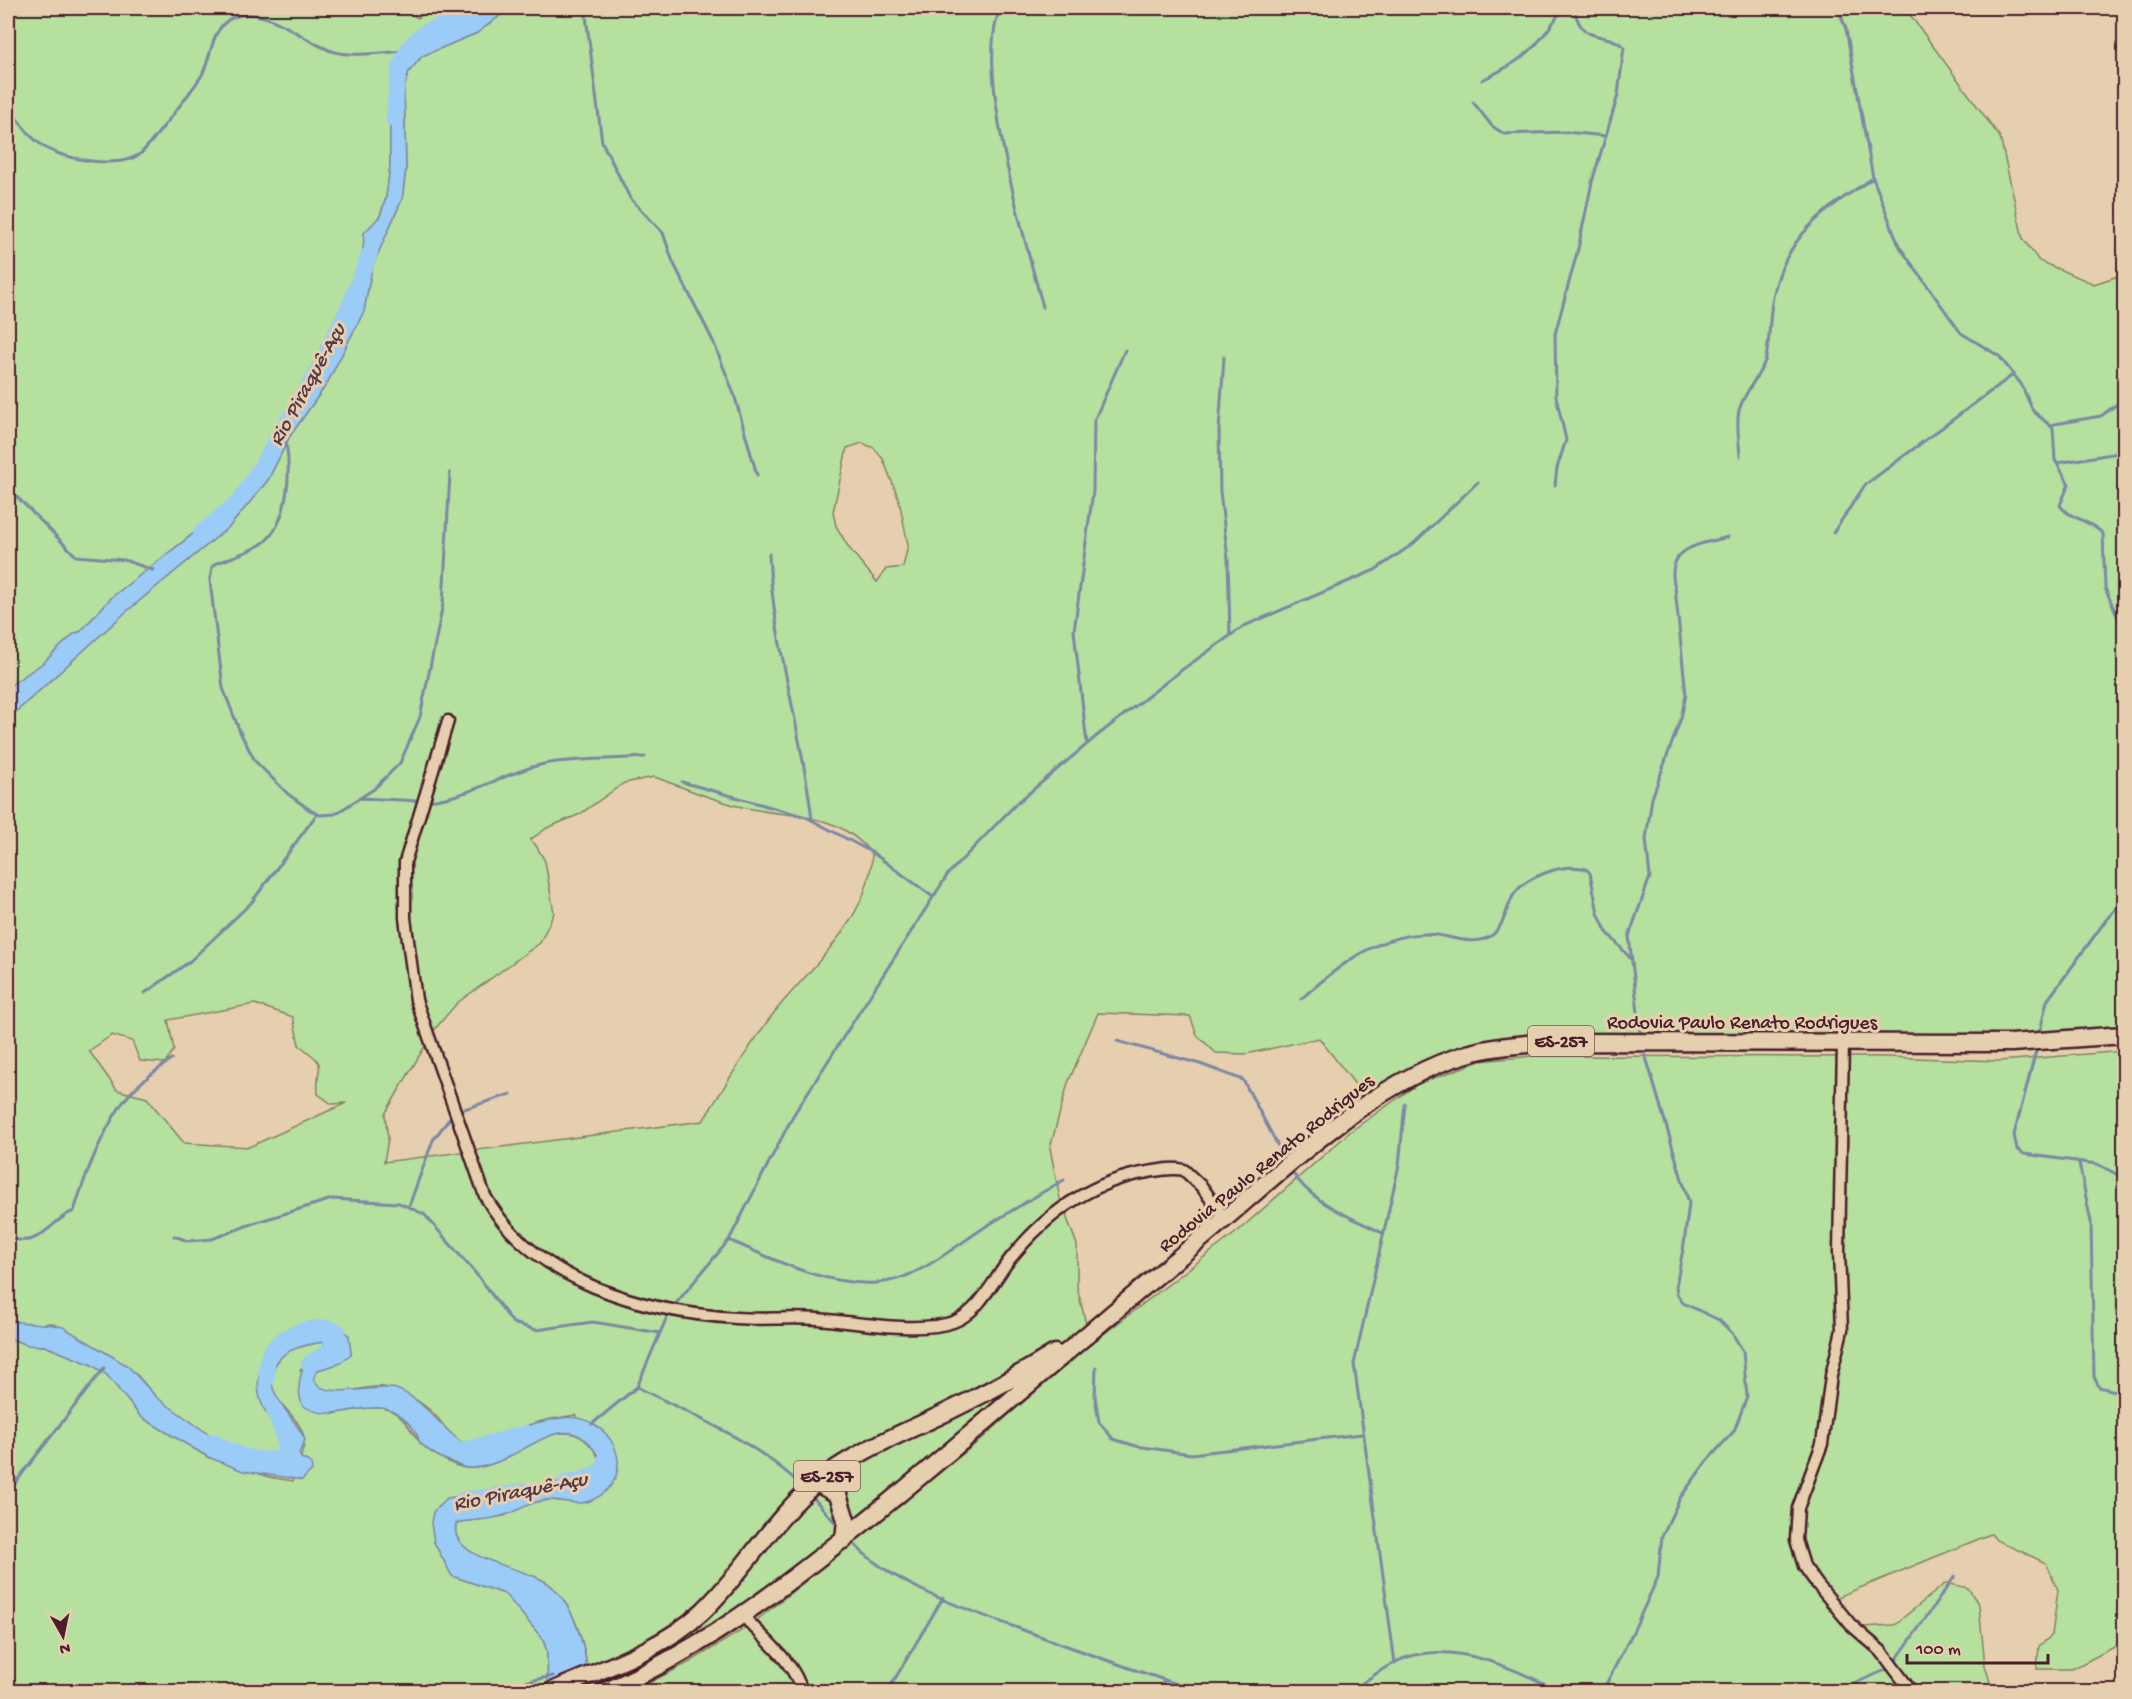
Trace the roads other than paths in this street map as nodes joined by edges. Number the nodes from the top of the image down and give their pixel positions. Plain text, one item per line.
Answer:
1 (448, 721) dead end
2 (2124, 1035) edge
3 (1843, 1043) junction
4 (1225, 1219) junction
5 (1092, 1329) junction
6 (817, 1483) junction
7 (844, 1540) junction
8 (743, 1616) junction
9 (606, 1691) edge
10 (550, 1692) edge
11 (802, 1692) edge
12 (1912, 1692) edge

1 - 4 street
2 - 3 main road, Rodovia Paulo Renato Rodrigues / ES-257
3 - 4 main road, Rodovia Paulo Renato Rodrigues / ES-257
3 - 12 street
4 - 5 main road, Rodovia Paulo Renato Rodrigues / ES-257
5 - 6 main road, Rodovia Paulo Renato Rodrigues / ES-257
5 - 7 main road, Rodovia Paulo Renato Rodrigues / ES-257
6 - 7 main road
6 - 10 main road, Rodovia Paulo Renato Rodrigues / ES-257
7 - 8 main road, Rodovia Paulo Renato Rodrigues / ES-257
8 - 9 main road, Rodovia Paulo Renato Rodrigues / ES-257
8 - 11 street

